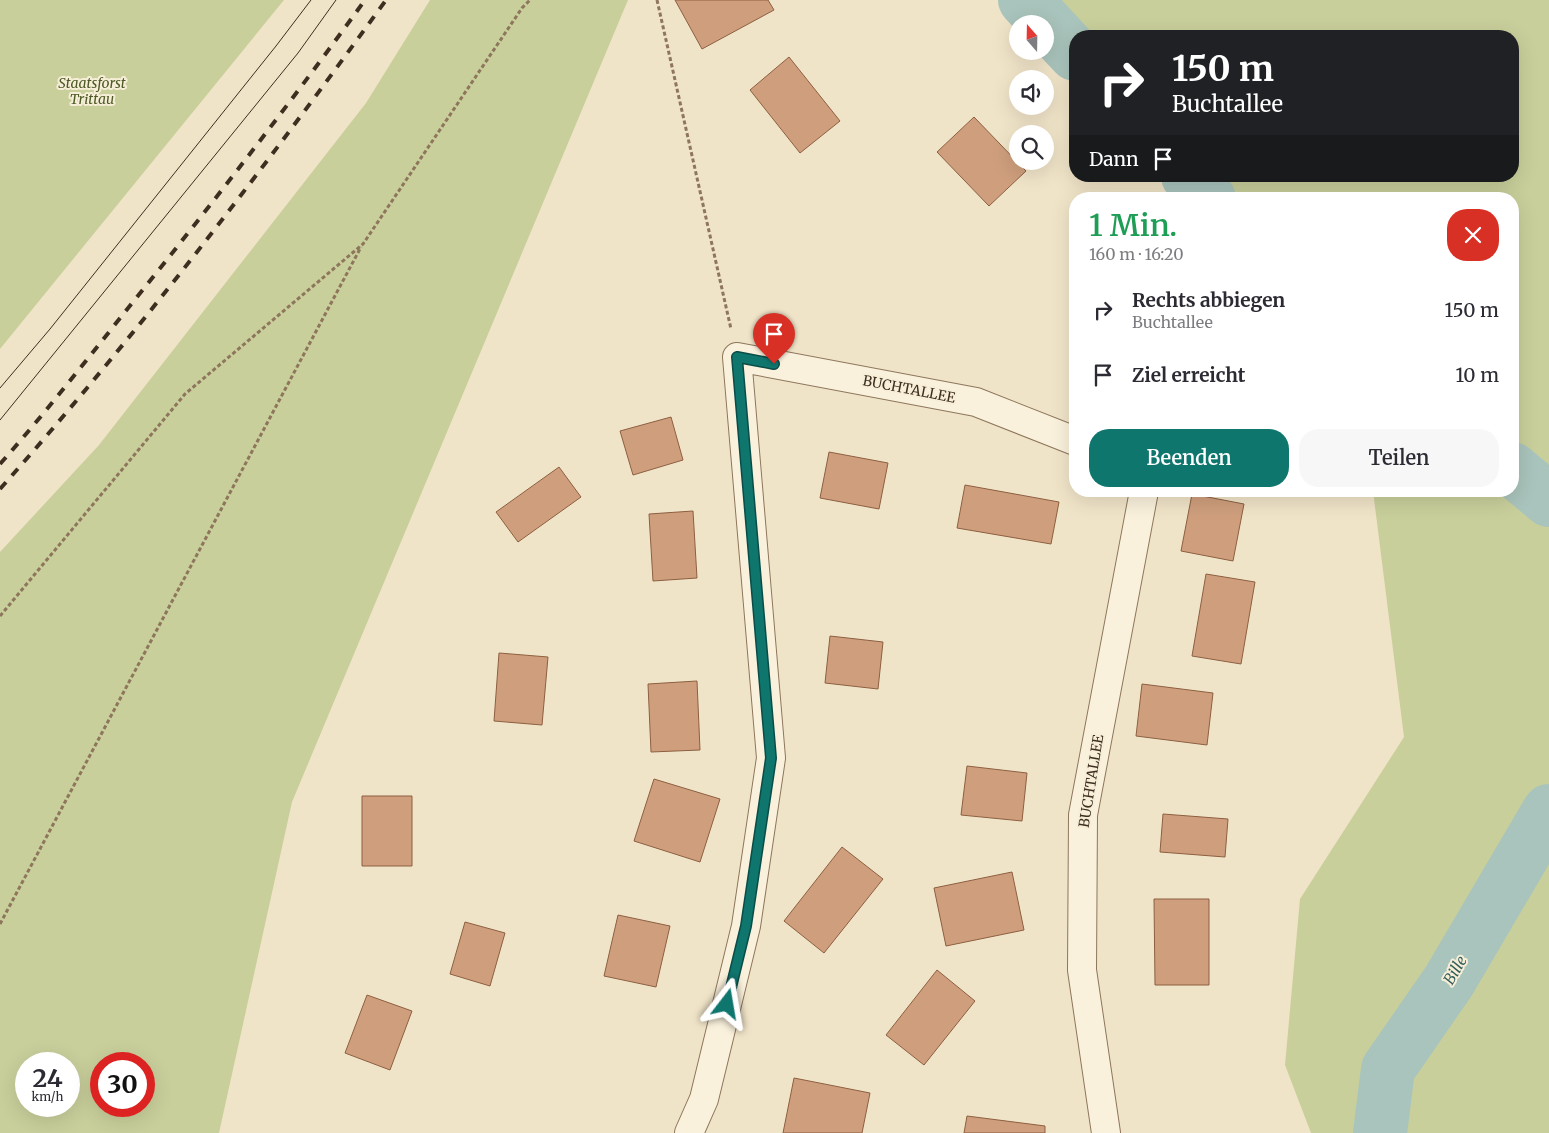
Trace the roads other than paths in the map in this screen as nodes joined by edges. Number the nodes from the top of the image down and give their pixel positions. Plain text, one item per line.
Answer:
1 (1069, 439) edge
2 (1143, 497) edge
3 (689, 1133) edge
4 (1106, 1133) edge

1 - 3 street, BUCHTALLEE
2 - 4 street, BUCHTALLEE

